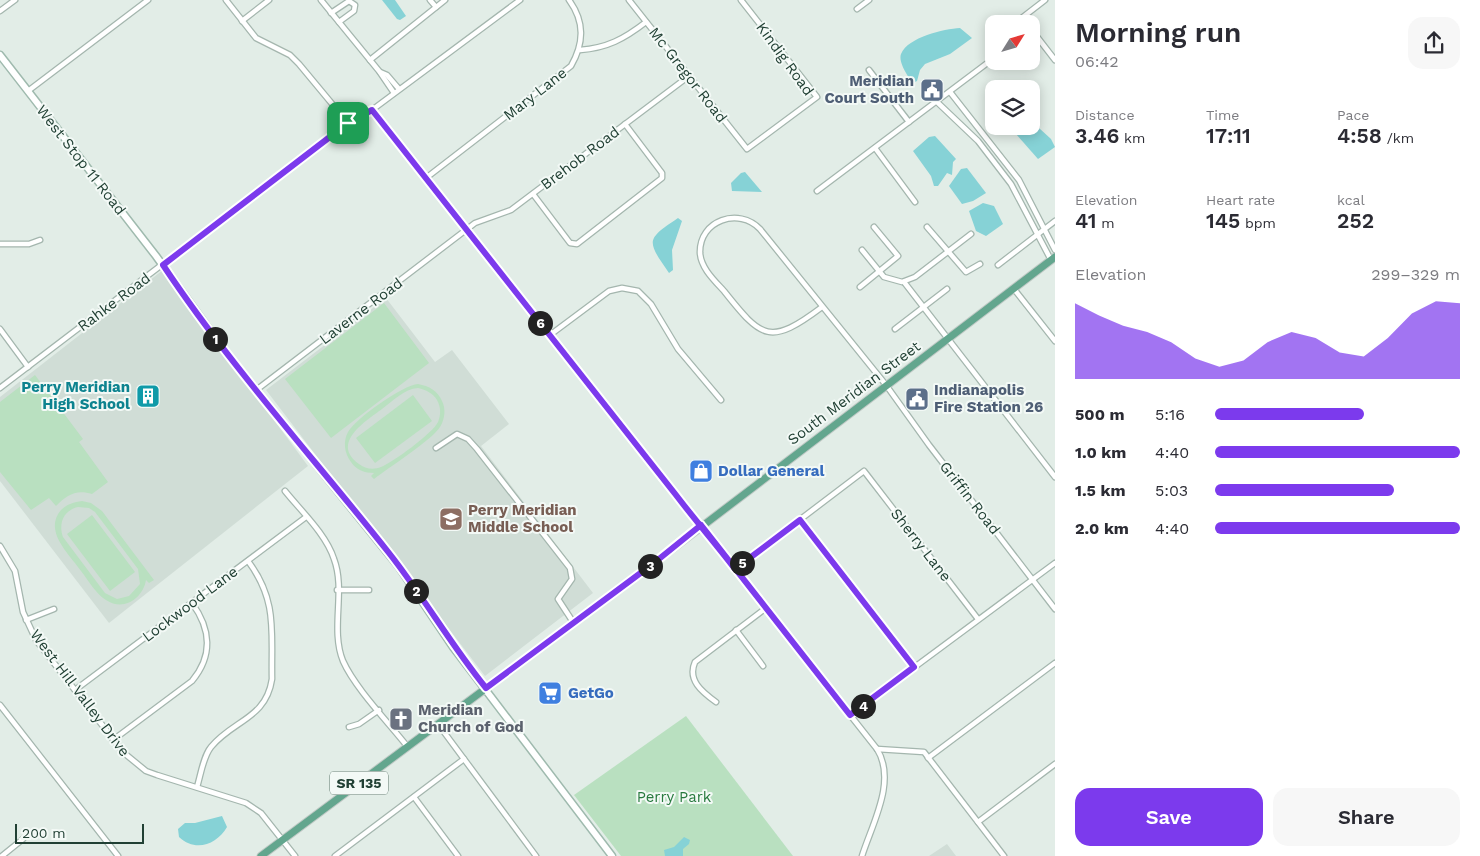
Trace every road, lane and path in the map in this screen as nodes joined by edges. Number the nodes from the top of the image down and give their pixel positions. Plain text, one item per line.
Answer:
1 (14, 0) edge
2 (148, 0) edge
3 (226, 0) edge
4 (268, 0) edge
5 (321, 0) edge
6 (430, 0) edge
7 (445, 0) edge
8 (520, 0) edge
9 (569, 0) edge
10 (629, 0) edge
11 (741, 0) edge
12 (869, 0) edge
13 (1045, 0) edge
14 (436, 7) junction
15 (858, 9) dead end
16 (0, 11) edge
17 (332, 13) junction
18 (1026, 15) edge
19 (242, 21) junction
20 (339, 22) junction
21 (646, 22) junction
22 (1040, 41) edge
23 (580, 50) junction
24 (0, 55) edge
25 (370, 60) junction
26 (1055, 60) edge
27 (985, 65) edge
28 (869, 70) dead end
29 (379, 71) junction
30 (689, 76) junction
31 (399, 89) junction
32 (28, 92) junction
33 (950, 92) junction
34 (394, 93) junction
35 (937, 102) junction
36 (372, 110) junction
37 (909, 122) junction
38 (348, 123) junction
39 (625, 124) junction
40 (875, 148) junction
41 (747, 149) joint
42 (426, 178) junction
43 (817, 191) dead end
44 (533, 194) junction
45 (915, 202) dead end
46 (1055, 220) edge
47 (874, 227) dead end
48 (927, 227) dead end
49 (466, 229) junction
50 (1044, 229) junction
51 (971, 234) dead end
52 (1038, 234) junction
53 (40, 240) dead end
54 (0, 244) edge
55 (862, 250) dead end
56 (1055, 250) edge
57 (948, 252) junction
58 (1053, 259) edge
59 (980, 264) dead end
60 (163, 265) junction
61 (998, 265) dead end
62 (879, 272) junction
63 (904, 282) junction
64 (860, 287) dead end
65 (947, 289) dead end
66 (1014, 289) junction
67 (822, 307) junction
68 (923, 308) junction
69 (0, 329) edge
70 (894, 329) dead end
71 (550, 335) junction
72 (947, 340) junction
73 (1055, 341) edge
74 (28, 367) junction
75 (886, 385) junction
76 (0, 388) edge
77 (255, 391) junction
78 (721, 400) dead end
79 (436, 448) dead end
80 (1055, 477) edge
81 (285, 491) dead end
82 (306, 517) junction
83 (800, 520) junction
84 (701, 525) junction
85 (0, 546) edge
86 (248, 561) junction
87 (1055, 563) edge
88 (735, 569) junction
89 (1032, 578) junction
90 (338, 590) junction
91 (369, 590) dead end
92 (192, 603) junction
93 (766, 608) junction
94 (54, 609) dead end
95 (1055, 609) edge
96 (978, 619) junction
97 (26, 620) junction
98 (573, 622) junction
99 (736, 630) junction
100 (1055, 663) edge
101 (763, 666) dead end
102 (914, 667) junction
103 (486, 688) junction
104 (74, 690) junction
105 (716, 702) dead end
106 (0, 706) edge
107 (379, 710) junction
108 (850, 715) junction
109 (438, 724) junction
110 (349, 727) dead end
111 (114, 740) junction
112 (408, 746) junction
113 (877, 749) junction
114 (928, 758) junction
115 (464, 760) junction
116 (1055, 764) edge
117 (196, 787) junction
118 (414, 797) junction
119 (978, 822) junction
120 (23, 839) dead end
121 (283, 840) junction
122 (2, 856) edge
123 (118, 856) edge
124 (261, 856) edge
125 (295, 856) edge
126 (335, 856) edge
127 (458, 856) edge
128 (536, 856) edge
129 (612, 856) edge
130 (862, 856) edge
131 (1004, 856) edge

1 - 16 street
2 - 32 street
3 - 19 street
4 - 19 street
5 - 17 street
6 - 14 street
7 - 14 street
8 - 31 street, Rahke Road
9 - 23 street
10 - 21 street, Mc Gregor Road
11 - 41 street, Kindig Road
12 - 15 street
13 - 18 street
14 - 25 street
17 - 20 street
17 - 20 street
19 - 38 street
20 - 25 street
21 - 23 street
21 - 30 street, Mc Gregor Road
22 - 26 street
23 - 42 street, Mary Lane
24 - 32 main road, West Stop 11 Road
25 - 29 street
27 - 33 street
28 - 37 street
29 - 31 street
29 - 34 street
30 - 39 street, Brehob Road
30 - 41 street, Mc Gregor Road
31 - 34 street, Rahke Road
32 - 60 main road, West Stop 11 Road
33 - 35 street
33 - 50 street
34 - 36 street, Rahke Road
35 - 37 street
35 - 52 street
36 - 38 street, Rahke Road
36 - 42 street
37 - 40 street
38 - 60 street, Rahke Road
39 - 44 street, Brehob Road
39 - 44 street
40 - 43 street
40 - 45 street
42 - 49 street
44 - 49 street, Brehob Road
46 - 50 street
47 - 62 street
48 - 57 street
49 - 71 street
49 - 77 street, Laverne Road
50 - 52 street
50 - 56 street
51 - 57 street
52 - 58 street
52 - 61 street
53 - 54 street
55 - 62 street
57 - 59 street
57 - 63 street
58 - 66 main road, South Meridian Street / SR 135
60 - 74 street, Rahke Road
60 - 77 main road, West Stop 11 Road
62 - 63 street
62 - 64 street
63 - 68 street
65 - 68 street
66 - 72 main road, South Meridian Street / SR 135
66 - 73 street
67 - 67 street, Griffin Road
67 - 75 street, Griffin Road
68 - 70 street
68 - 72 street
69 - 74 street
71 - 78 street
71 - 84 street
72 - 75 main road, South Meridian Street / SR 135
72 - 80 street
74 - 76 street, Rahke Road
75 - 84 main road, South Meridian Street / SR 135
75 - 89 street, Griffin Road
77 - 103 main road, West Stop 11 Road
79 - 98 street
81 - 82 street
82 - 86 street, Lockwood Lane
82 - 90 street
83 - 88 street
83 - 96 street, Sherry Lane
83 - 102 street
84 - 88 street
84 - 98 main road, South Meridian Street / SR 135
85 - 97 street, West Hill Valley Drive
86 - 92 street, Lockwood Lane
86 - 117 street
87 - 89 street
88 - 93 street
89 - 95 street, Griffin Road
89 - 96 street
90 - 91 street
90 - 107 street
92 - 104 street, Lockwood Lane
92 - 111 street
93 - 99 street
93 - 108 street
94 - 97 street
96 - 102 street
97 - 104 street, West Hill Valley Drive
98 - 103 main road, South Meridian Street / SR 135
99 - 101 street
99 - 105 street
100 - 114 street
102 - 108 street
103 - 109 main road, South Meridian Street / SR 135
103 - 129 main road, West Stop 11 Road
104 - 111 street, West Hill Valley Drive
106 - 123 street
107 - 110 street
107 - 112 street
108 - 113 street
109 - 112 main road, South Meridian Street / SR 135
109 - 115 street
111 - 117 street, West Hill Valley Drive
112 - 121 main road, South Meridian Street / SR 135
113 - 114 street
113 - 130 street
114 - 119 street
115 - 118 street
115 - 128 street
116 - 119 street
117 - 121 street, West Hill Valley Drive
118 - 126 street
118 - 127 street
119 - 131 street
120 - 122 street
121 - 124 main road, South Meridian Street / SR 135
121 - 125 street, West Hill Valley Drive

